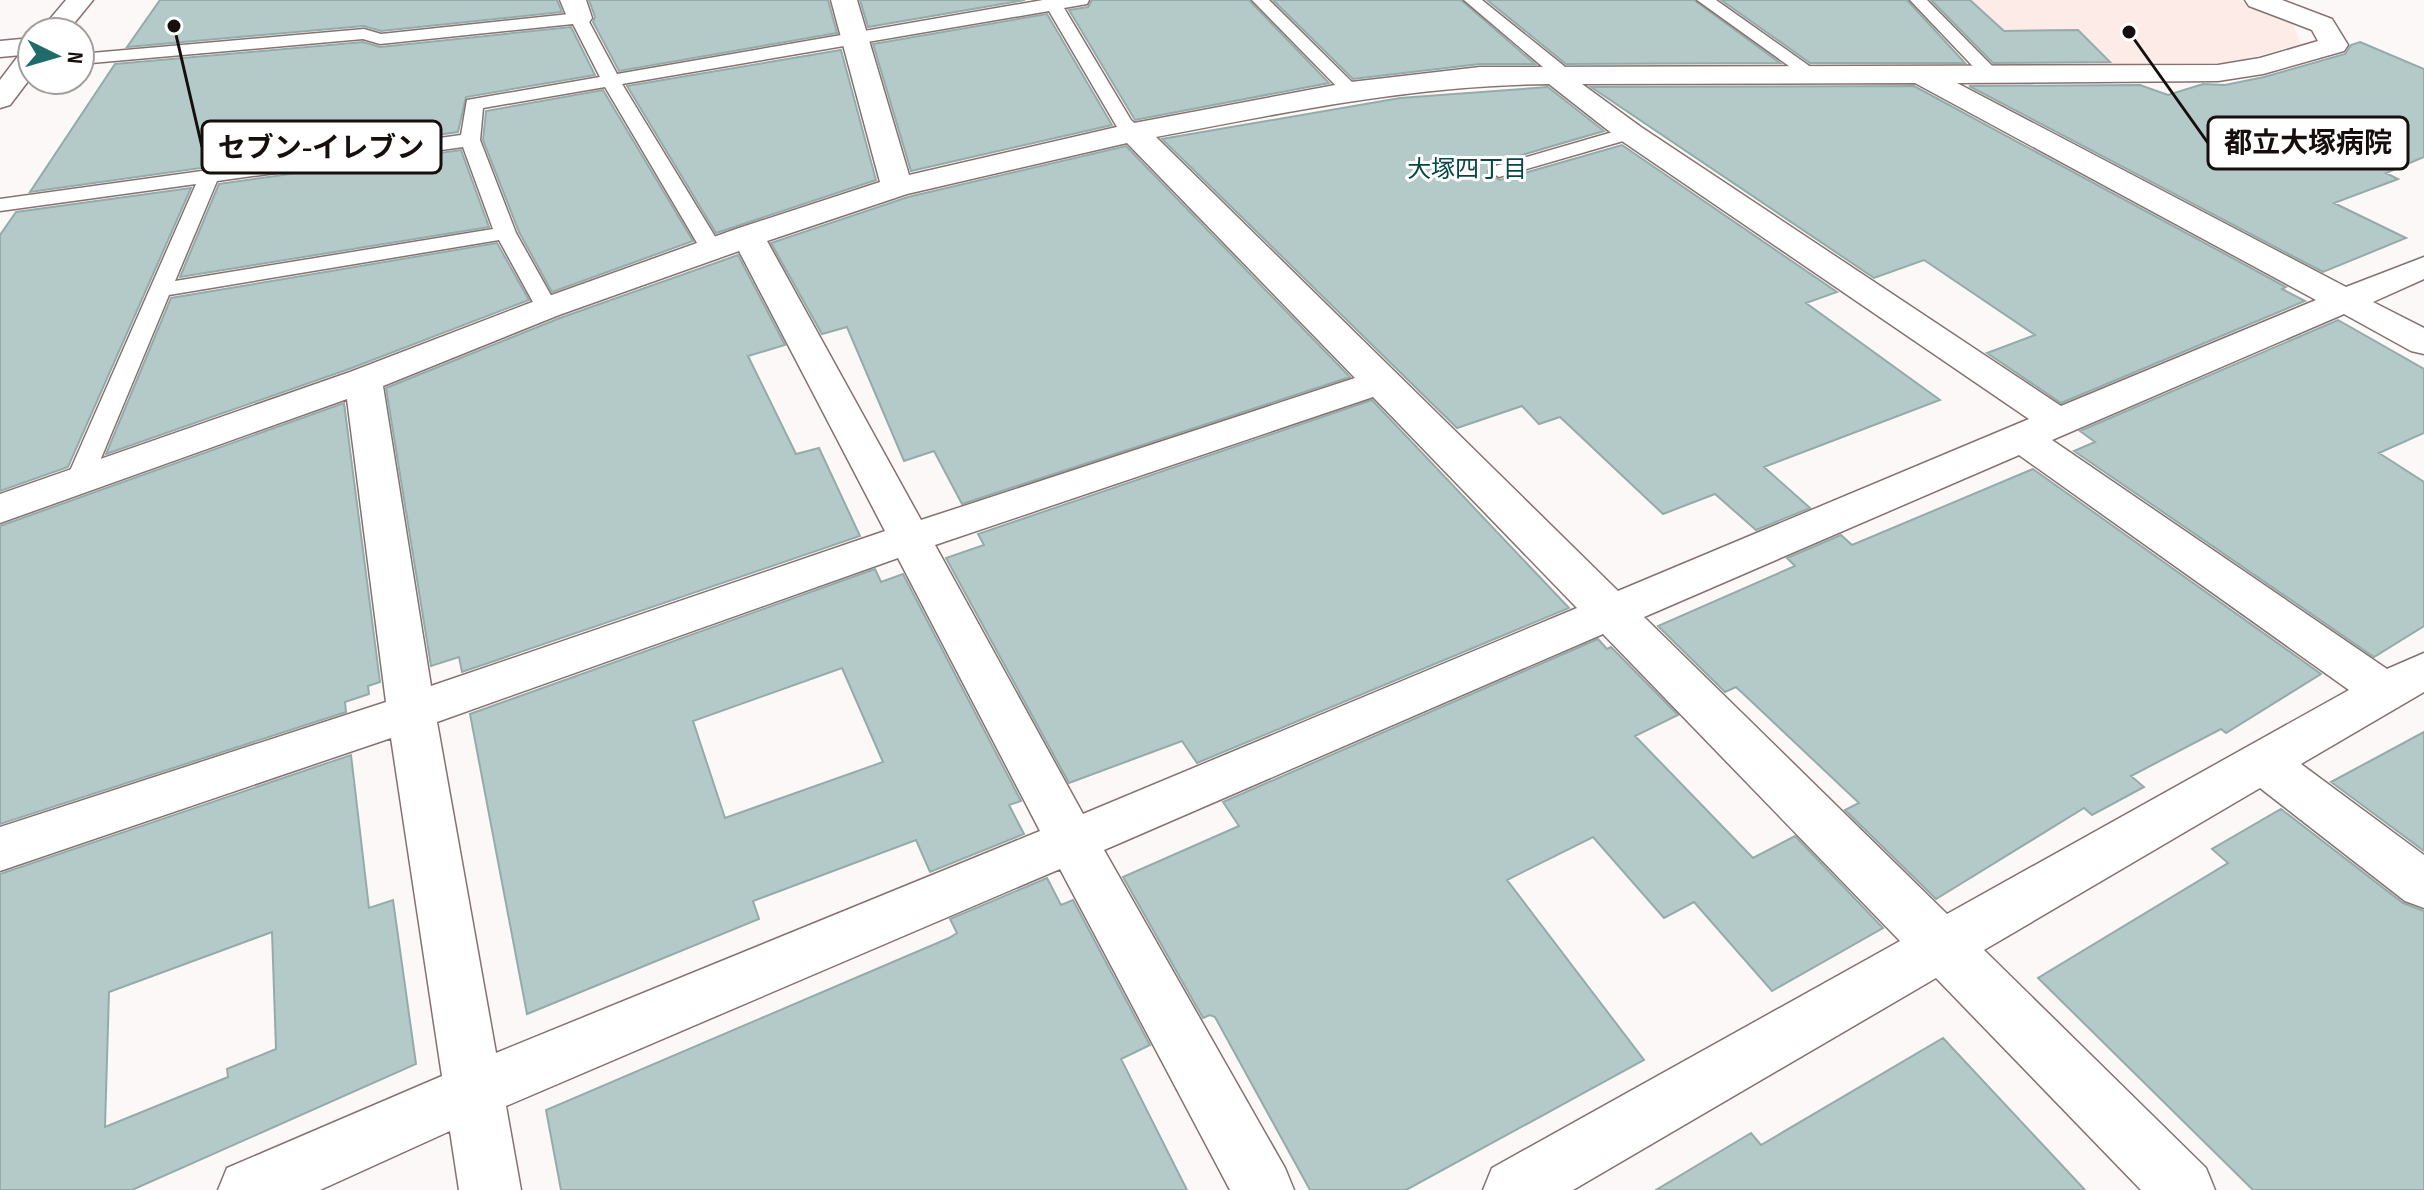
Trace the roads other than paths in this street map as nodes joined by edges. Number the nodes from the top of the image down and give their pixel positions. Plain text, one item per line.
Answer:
1 (80, 0) edge
2 (844, 0) edge
3 (1081, 0) edge
4 (1260, 0) edge
5 (1472, 0) edge
6 (1705, 0) edge
7 (1918, 0) edge
8 (2258, 0) edge
9 (1053, 2) edge
10 (576, 9) edge
11 (66, 16) edge
12 (857, 38) junction
13 (96, 58) edge
14 (1813, 75) junction
15 (1991, 75) junction
16 (1561, 76) junction
17 (1923, 76) junction
18 (16, 77) edge
19 (611, 81) junction
20 (1351, 91) junction
21 (0, 99) edge
22 (1134, 132) junction
23 (1630, 133) junction
24 (470, 140) junction
25 (1499, 171) dead end
26 (209, 177) junction
27 (897, 187) junction
28 (0, 205) edge
29 (505, 233) junction
30 (730, 242) junction
31 (2424, 267) edge
32 (160, 290) junction
33 (2343, 300) junction
34 (547, 308) junction
35 (2424, 343) edge
36 (363, 380) junction
37 (1383, 381) junction
38 (2040, 430) junction
39 (79, 480) junction
40 (0, 509) edge
41 (910, 538) junction
42 (1608, 613) junction
43 (2405, 681) edge
44 (411, 712) junction
45 (2261, 761) junction
46 (1072, 841) junction
47 (0, 849) edge
48 (2424, 885) edge
49 (1941, 948) junction
50 (474, 1091) junction
51 (249, 1190) edge
52 (490, 1190) edge
53 (1263, 1190) edge
54 (1514, 1190) edge
55 (2184, 1190) edge

1 - 11 street
2 - 12 street
3 - 9 lane
4 - 20 lane
5 - 16 lane
6 - 14 lane
7 - 15 lane
8 - 15 street
9 - 12 lane
9 - 22 lane
10 - 13 lane
10 - 19 lane
12 - 19 lane
12 - 27 street
14 - 16 street
14 - 17 street
15 - 17 street
16 - 20 street
16 - 23 street
17 - 33 street
18 - 21 street
19 - 24 lane
19 - 30 lane
20 - 22 street
22 - 27 street
22 - 37 street
23 - 25 lane
23 - 38 street
24 - 26 lane
24 - 29 lane
26 - 28 lane
26 - 32 lane
27 - 30 street
29 - 32 lane
29 - 34 lane
30 - 34 street
30 - 41 street
31 - 33 street
32 - 39 lane
33 - 35 street
33 - 38 street
34 - 36 street
36 - 39 street
36 - 44 street
37 - 41 street
37 - 42 street
38 - 42 street
38 - 43 street
39 - 40 street
41 - 44 street
41 - 46 street
42 - 46 street
42 - 49 street
43 - 45 street
44 - 47 street
44 - 50 street
45 - 48 street
45 - 49 street
46 - 50 street
46 - 53 street
49 - 54 street
49 - 55 street
50 - 51 street
50 - 52 street

